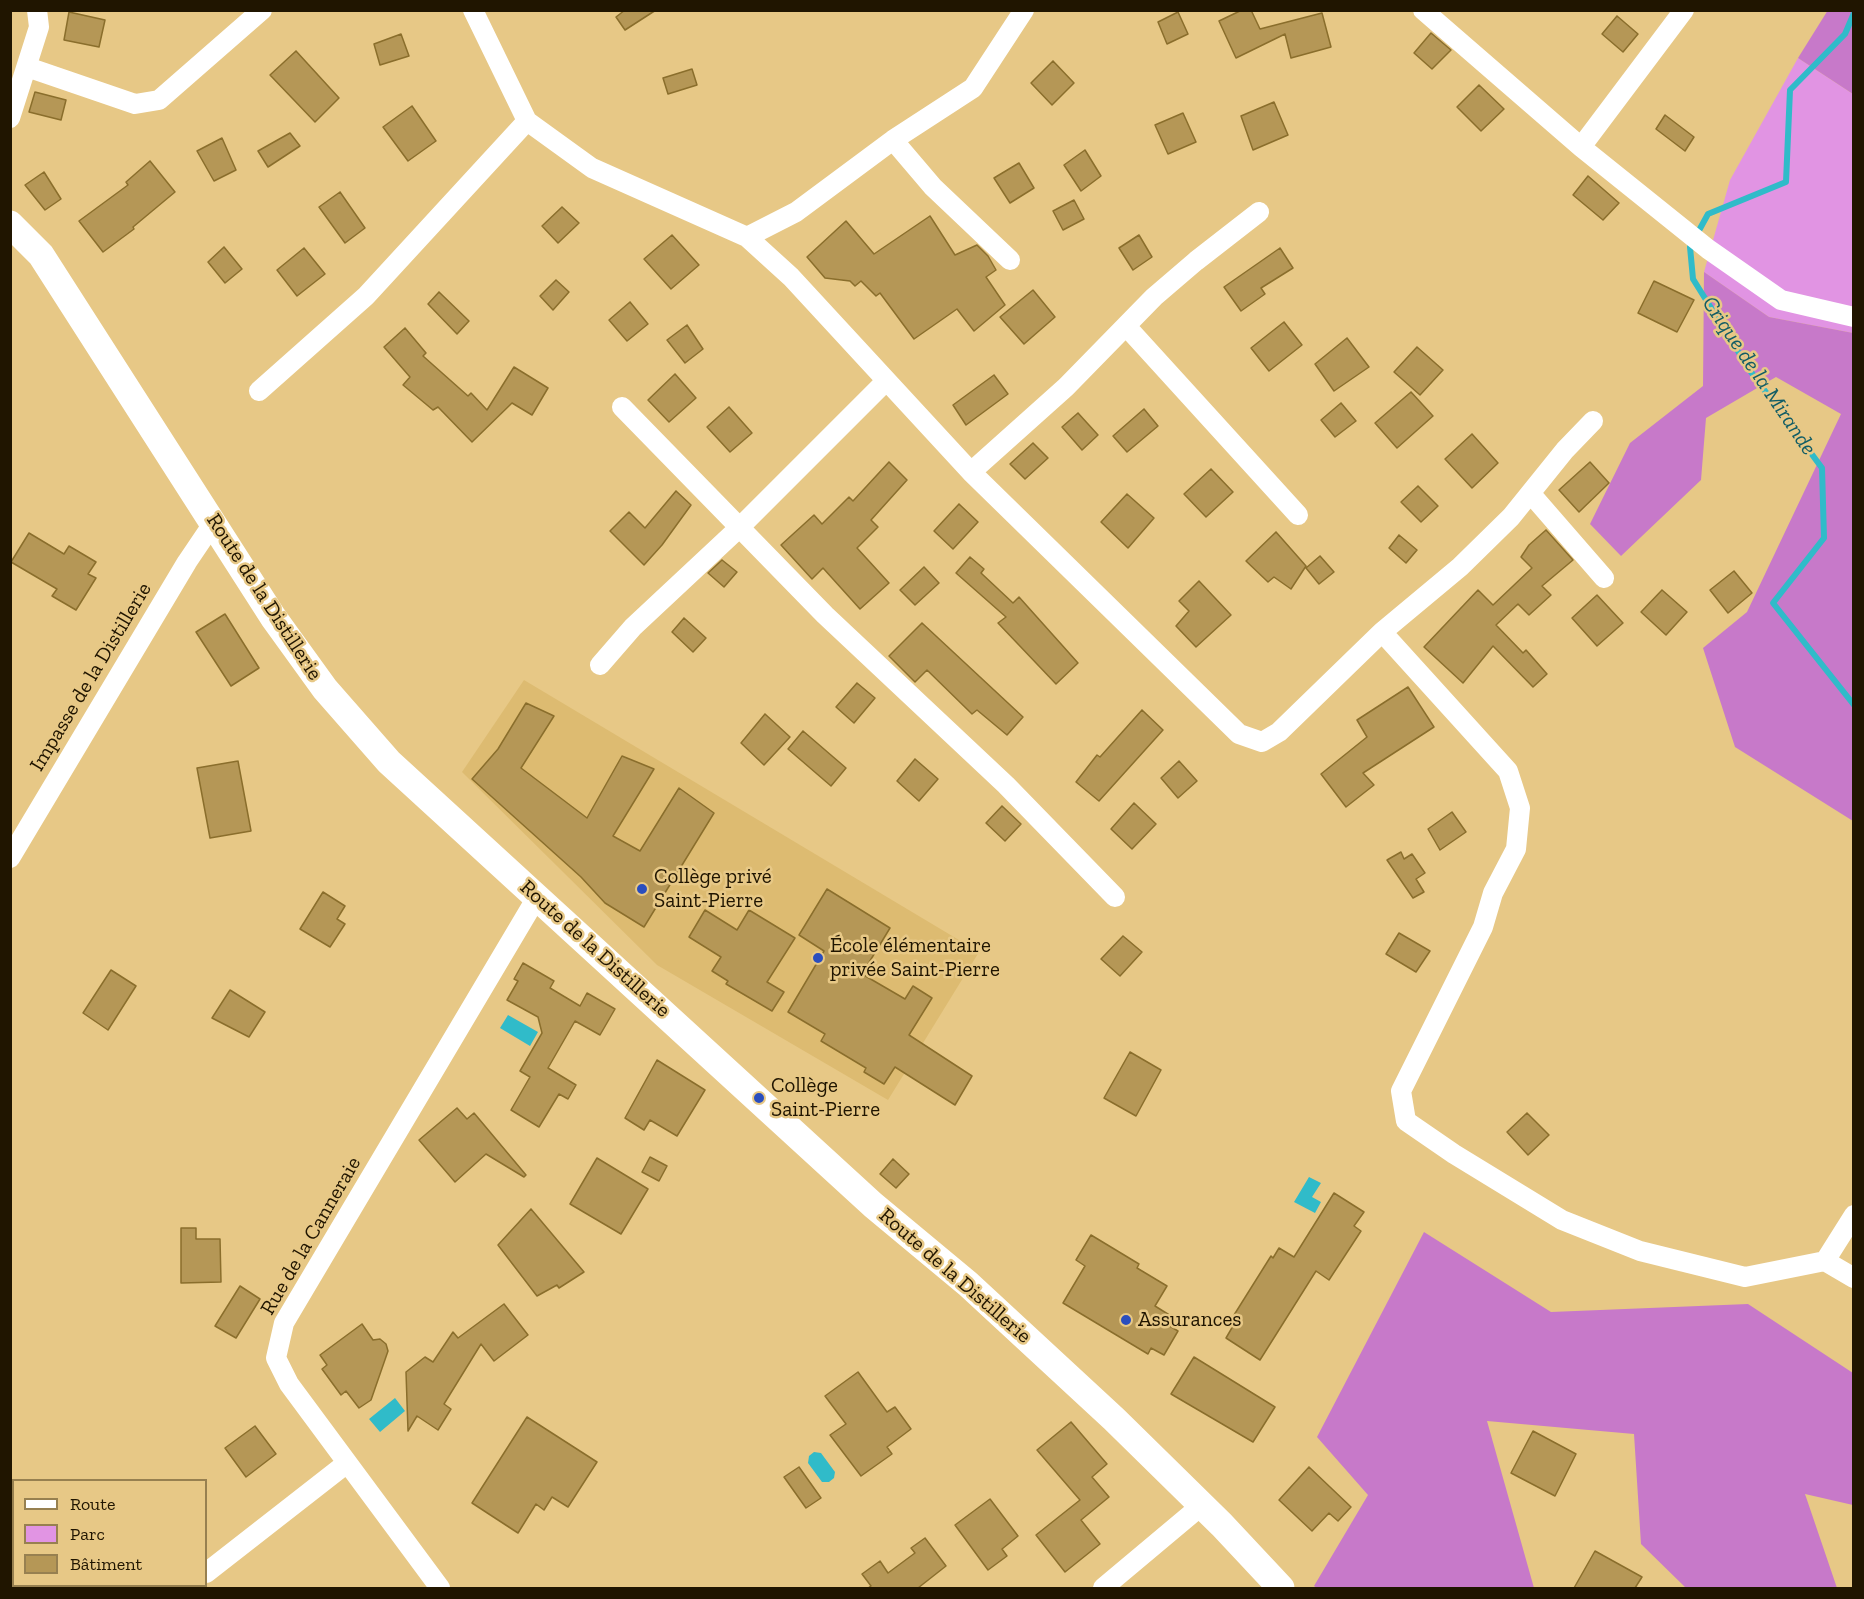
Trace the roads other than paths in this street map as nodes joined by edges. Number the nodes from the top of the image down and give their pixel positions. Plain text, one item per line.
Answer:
1 (37, 10) edge
2 (262, 10) edge
3 (473, 10) edge
4 (1024, 10) edge
5 (1423, 10) edge
6 (1684, 10) edge
7 (27, 67) junction
8 (10, 118) edge
9 (527, 121) junction
10 (893, 140) junction
11 (1581, 147) junction
12 (1259, 212) dead end
13 (10, 224) edge
14 (747, 237) junction
15 (1010, 260) dead end
16 (1854, 317) edge
17 (1126, 326) junction
18 (886, 381) junction
19 (259, 391) dead end
20 (622, 407) dead end
21 (1593, 422) dead end
22 (971, 472) junction
23 (1531, 494) junction
24 (1298, 515) dead end
25 (214, 522) junction
26 (740, 527) junction
27 (1604, 578) dead end
28 (1382, 632) junction
29 (600, 664) dead end
30 (10, 858) edge
31 (537, 897) junction
32 (1114, 897) dead end
33 (1854, 1215) edge
34 (1825, 1261) junction
35 (1854, 1278) edge
36 (347, 1462) junction
37 (1202, 1505) junction
38 (207, 1572) edge
39 (440, 1588) edge
40 (1103, 1588) edge
41 (1281, 1588) edge

1 - 7 street
2 - 7 street
3 - 9 street
4 - 10 street
5 - 11 street
6 - 11 street
7 - 8 street
9 - 14 street
9 - 19 street
10 - 14 street
10 - 15 street
11 - 16 street
12 - 17 street
13 - 25 street, Route de la Distillerie
14 - 18 street
17 - 22 street
17 - 24 street
18 - 22 street
18 - 26 street
20 - 26 street
21 - 23 street
22 - 28 street
23 - 27 street
23 - 28 street
25 - 30 street, Impasse de la Distillerie
25 - 31 street, Route de la Distillerie
26 - 29 street
26 - 32 street
28 - 34 street
31 - 36 street, Rue de la Canneraie
31 - 37 street, Route de la Distillerie
33 - 34 street
34 - 35 street
36 - 38 street
36 - 39 street, Rue de la Canneraie
37 - 40 street
37 - 41 street, Route de la Distillerie

